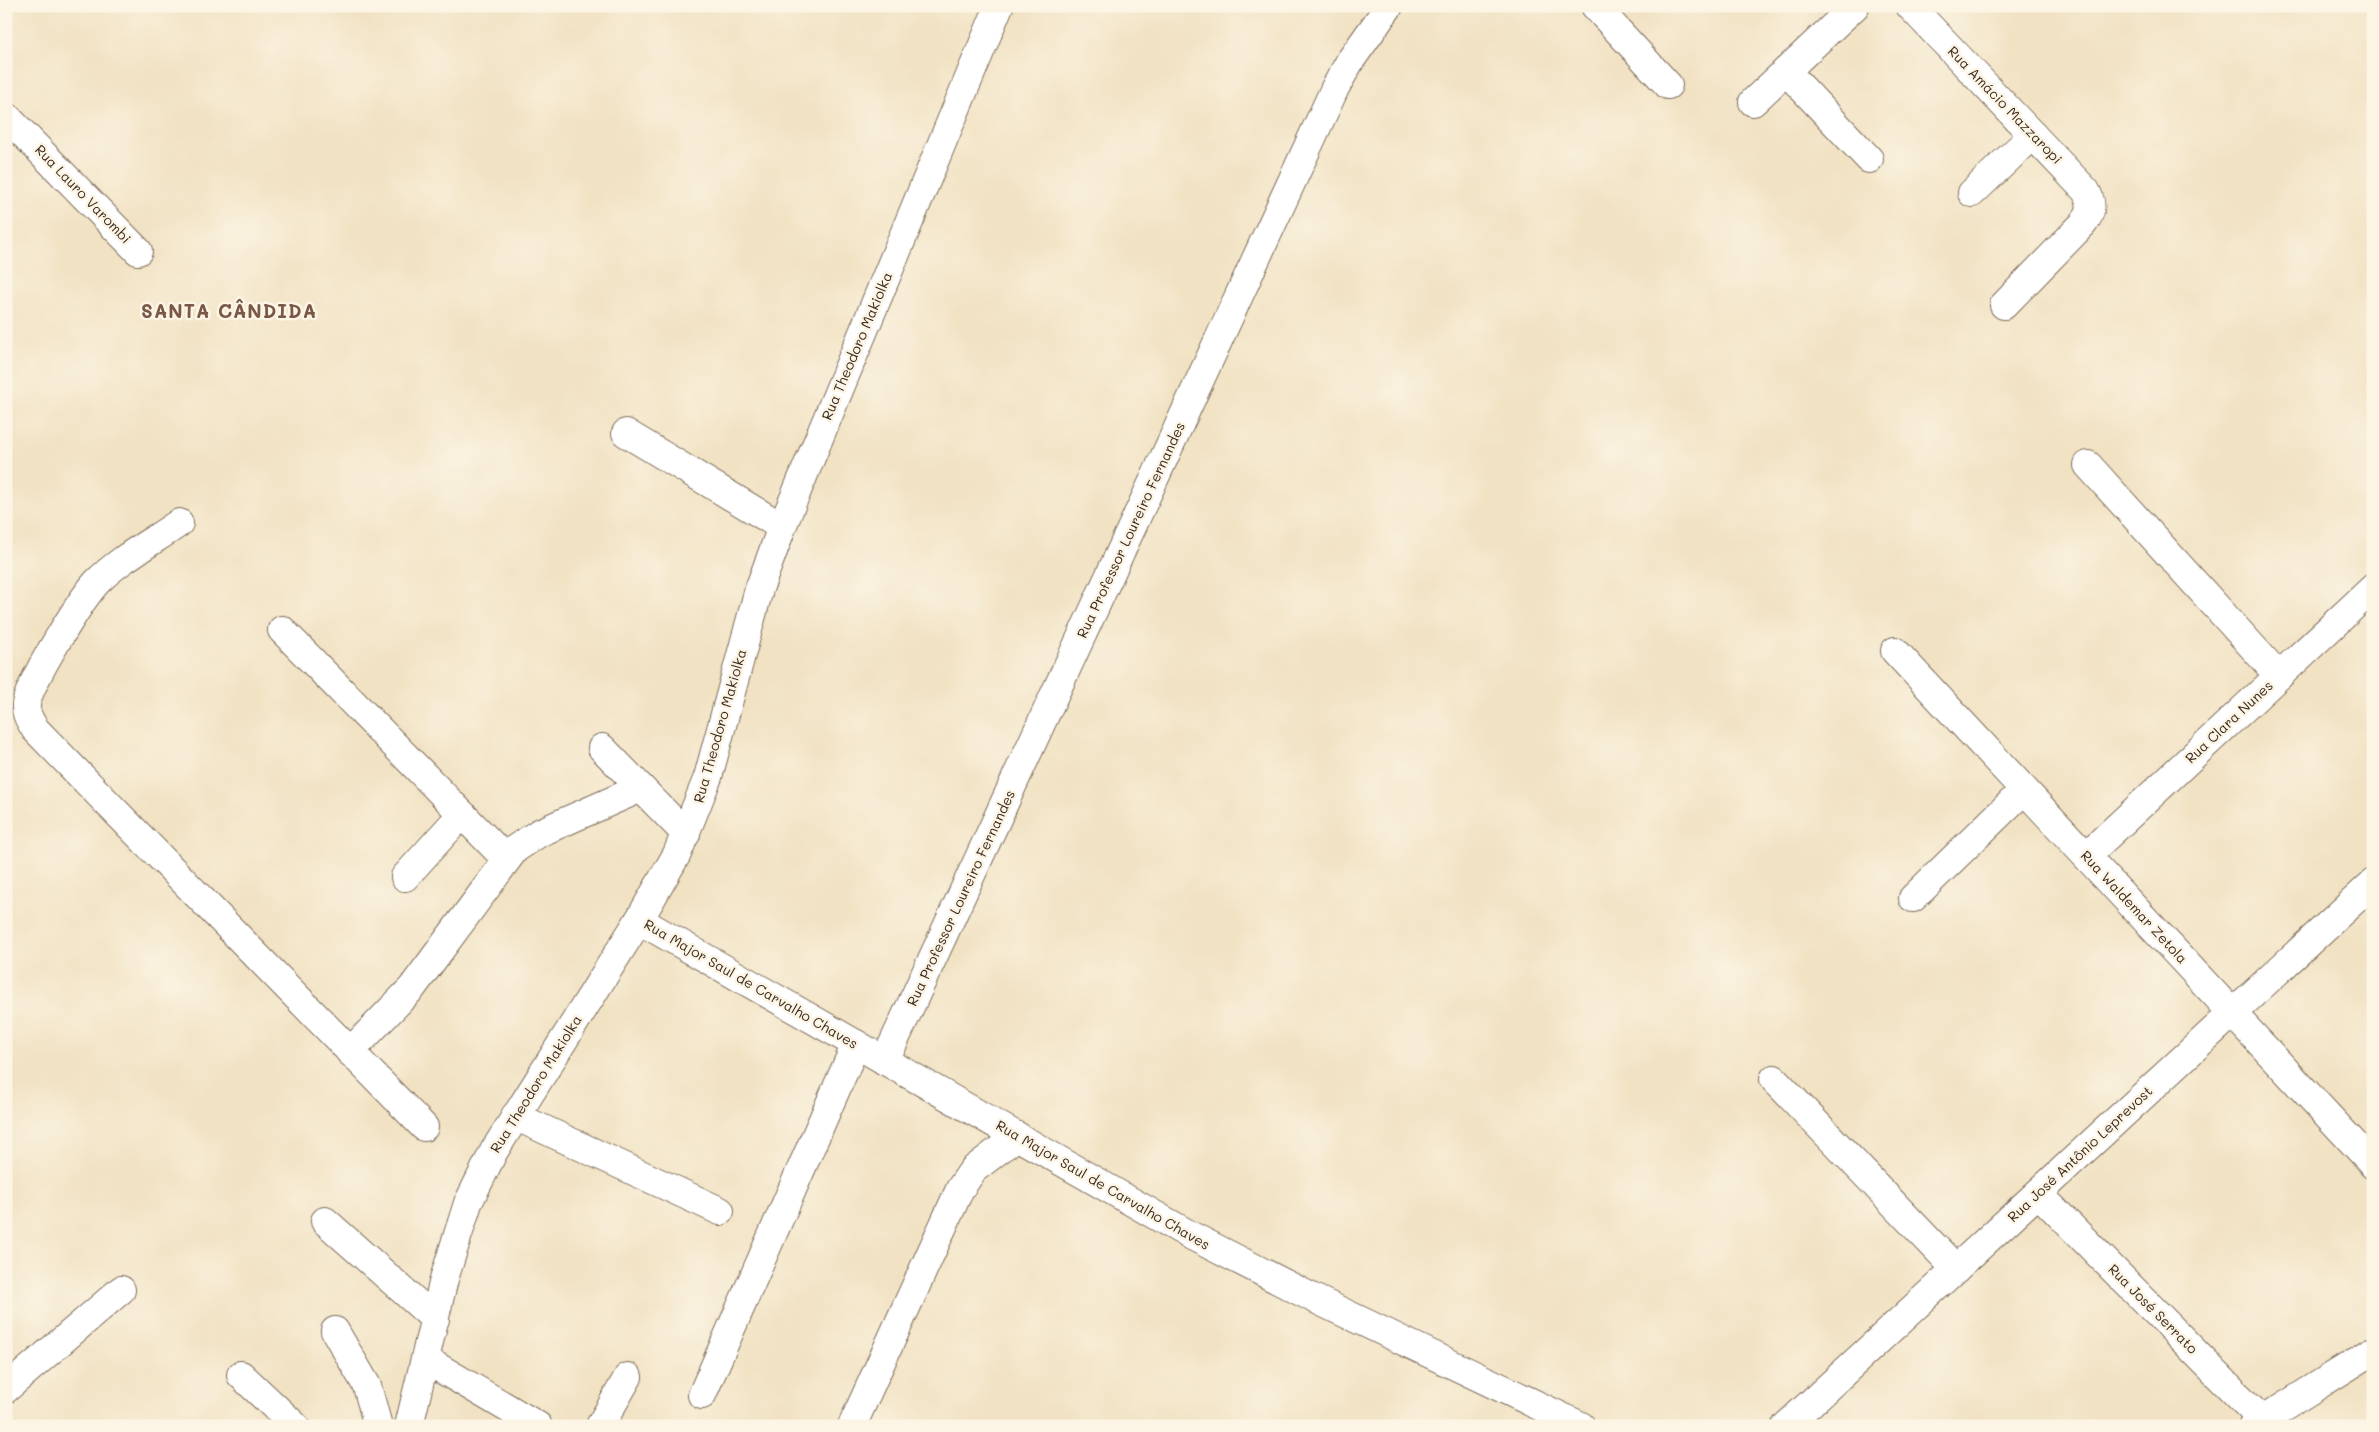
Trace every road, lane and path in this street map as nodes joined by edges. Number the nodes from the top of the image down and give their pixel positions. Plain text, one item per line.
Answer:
1 (999, 6) edge
2 (1389, 6) edge
3 (1595, 6) edge
4 (1855, 6) edge
5 (1910, 6) edge
6 (1786, 71) junction
7 (1668, 85) dead end
8 (1753, 102) dead end
9 (6, 116) edge
10 (2033, 135) junction
11 (1869, 159) dead end
12 (1972, 193) dead end
13 (138, 251) dead end
14 (2004, 305) dead end
15 (626, 433) dead end
16 (2088, 465) dead end
17 (179, 523) dead end
18 (782, 527) junction
19 (2373, 588) edge
20 (282, 630) dead end
21 (1895, 651) dead end
22 (2279, 676) junction
23 (602, 748) dead end
24 (641, 788) junction
25 (2024, 790) junction
26 (462, 814) junction
27 (686, 834) junction
28 (2086, 856) junction
29 (506, 859) junction
30 (405, 877) dead end
31 (2373, 883) edge
32 (1913, 898) dead end
33 (638, 920) junction
34 (2232, 1013) junction
35 (856, 1044) junction
36 (350, 1052) junction
37 (885, 1061) junction
38 (1774, 1079) dead end
39 (515, 1116) junction
40 (424, 1127) dead end
41 (1017, 1136) junction
42 (2373, 1164) edge
43 (2038, 1193) junction
44 (720, 1211) dead end
45 (325, 1221) dead end
46 (1956, 1269) junction
47 (121, 1290) dead end
48 (435, 1319) junction
49 (335, 1331) dead end
50 (2373, 1351) edge
51 (426, 1360) junction
52 (241, 1375) dead end
53 (628, 1377) dead end
54 (6, 1389) edge
55 (702, 1395) dead end
56 (2261, 1424) edge
57 (295, 1426) edge
58 (378, 1426) edge
59 (409, 1426) edge
60 (538, 1426) edge
61 (600, 1426) edge
62 (852, 1426) edge
63 (1581, 1426) edge
64 (1786, 1426) edge

1 - 18 street, Rua Theodoro Makiolka
2 - 37 street, Rua Professor Loureiro Fernandes
3 - 7 street
4 - 6 street
5 - 10 street, Rua Amácio Mazzaropi
6 - 8 street
6 - 11 street
9 - 13 street, Rua Lauro Varombi
10 - 12 street
10 - 14 street, Rua Amácio Mazzaropi
15 - 18 street
16 - 22 street
17 - 36 street
18 - 27 street, Rua Theodoro Makiolka
19 - 22 street, Rua Clara Nunes
20 - 26 street
21 - 25 street, Rua Waldemar Zetola
22 - 28 street, Rua Clara Nunes
23 - 24 street
24 - 27 street
24 - 29 street
25 - 28 street, Rua Waldemar Zetola
25 - 32 street
26 - 29 street
26 - 30 street
27 - 33 street, Rua Theodoro Makiolka
28 - 34 street, Rua Waldemar Zetola
29 - 36 street
31 - 34 street, Rua José Antônio Leprevost
33 - 35 street, Rua Major Saul de Carvalho Chaves
33 - 39 street, Rua Theodoro Makiolka
34 - 42 street, Rua Waldemar Zetola
34 - 43 street, Rua José Antônio Leprevost
35 - 37 street, Rua Major Saul de Carvalho Chaves
35 - 55 street
36 - 40 street
37 - 41 street, Rua Major Saul de Carvalho Chaves
38 - 46 street
39 - 44 street
39 - 48 street, Rua Theodoro Makiolka
41 - 62 street
41 - 63 street, Rua Major Saul de Carvalho Chaves
43 - 46 street, Rua José Antônio Leprevost
43 - 56 street, Rua José Serrato
45 - 48 street
46 - 64 street, Rua José Antônio Leprevost
47 - 54 street
48 - 51 street, Rua Theodoro Makiolka
49 - 58 street
50 - 56 street
51 - 59 street, Rua Theodoro Makiolka
51 - 60 street
52 - 57 street
53 - 61 street

